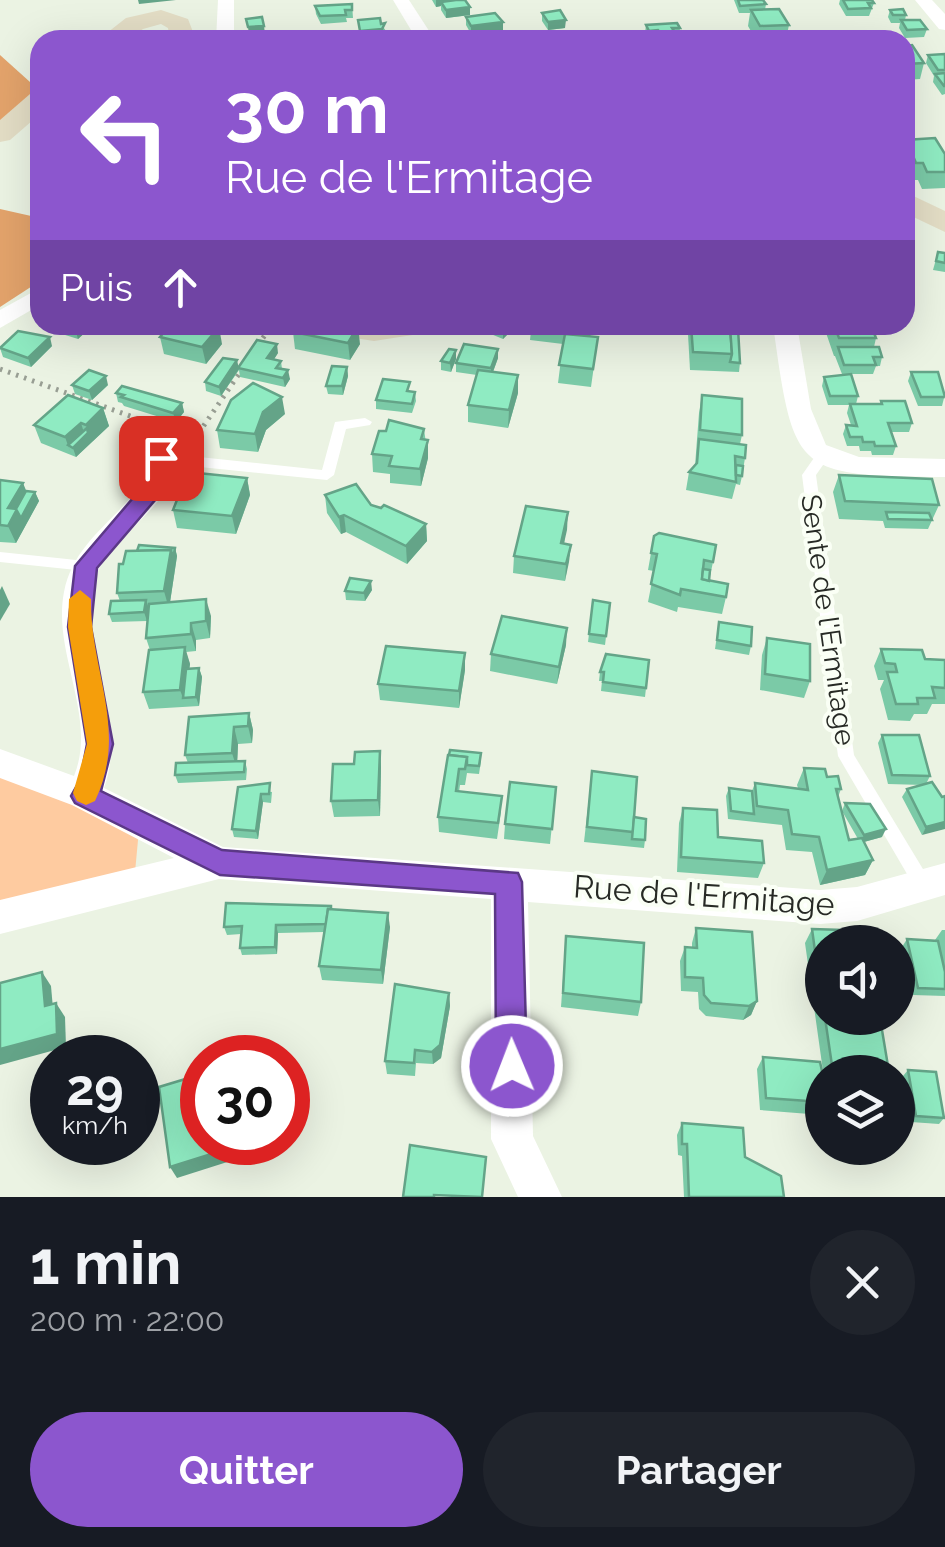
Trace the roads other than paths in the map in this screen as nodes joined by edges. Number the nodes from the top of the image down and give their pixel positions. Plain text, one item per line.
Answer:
1 (226, 0) edge
2 (401, 0) edge
3 (923, 0) edge
4 (945, 25) edge
5 (122, 30) edge
6 (180, 30) edge
7 (225, 30) edge
8 (420, 30) edge
9 (30, 108) edge
10 (0, 134) edge
11 (915, 206) edge
12 (945, 222) edge
13 (30, 302) edge
14 (0, 321) edge
15 (787, 335) edge
16 (364, 422) dead end
17 (161, 458) joint
18 (821, 458) junction
19 (945, 468) edge
20 (0, 557) edge
21 (86, 566) junction
22 (0, 762) edge
23 (84, 796) junction
24 (154, 829) junction
25 (220, 862) junction
26 (144, 881) junction
27 (509, 882) junction
28 (934, 882) edge
29 (0, 916) edge
30 (540, 1197) edge

1 - 7 street
2 - 8 street
3 - 4 street
5 - 6 street
9 - 10 street
11 - 12 street
13 - 14 street
15 - 18 street
16 - 17 lane
17 - 21 street
18 - 19 street
18 - 28 lane, Sente de l'Ermitage
20 - 21 lane
21 - 23 street
22 - 23 street
23 - 24 street
24 - 25 street
24 - 26 street
25 - 26 street
25 - 27 street, Rue de l'Ermitage
26 - 29 street
27 - 28 street, Rue de l'Ermitage
27 - 30 street

